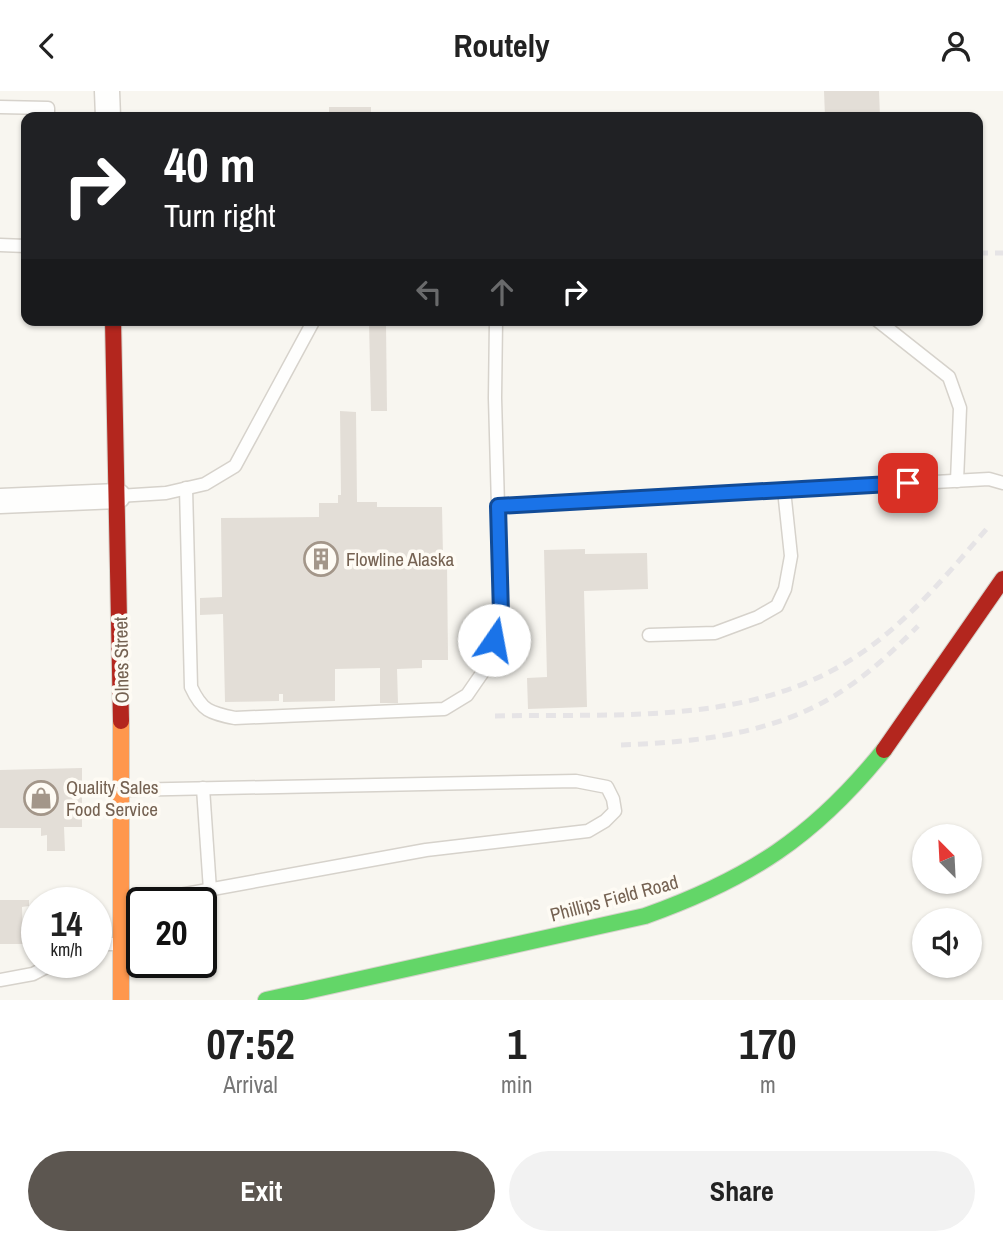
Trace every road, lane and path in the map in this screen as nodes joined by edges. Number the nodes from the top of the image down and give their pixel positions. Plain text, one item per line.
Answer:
1 (107, 91) edge
2 (0, 107) edge
3 (48, 112) edge
4 (108, 112) edge
5 (0, 245) edge
6 (21, 246) edge
7 (113, 326) edge
8 (311, 326) edge
9 (496, 326) edge
10 (885, 326) edge
11 (957, 481) junction
12 (1003, 483) edge
13 (186, 488) junction
14 (784, 490) junction
15 (118, 496) junction
16 (0, 501) edge
17 (498, 506) junction
18 (1003, 579) edge
19 (649, 635) dead end
20 (203, 788) junction
21 (122, 790) junction
22 (210, 887) edge
23 (217, 889) edge
24 (126, 904) edge
25 (122, 905) junction
26 (112, 944) edge
27 (122, 944) junction
28 (21, 976) edge
29 (0, 980) edge
30 (121, 1000) edge
31 (266, 1000) edge

1 - 4 street
2 - 3 lane
5 - 6 lane
7 - 15 street, Olnes Street
8 - 13 lane
9 - 17 lane
10 - 11 lane
11 - 12 lane
11 - 14 lane
13 - 15 lane
13 - 17 lane
14 - 17 lane
14 - 19 lane
15 - 16 street
15 - 21 street, Olnes Street
18 - 31 street, Phillips Field Road
20 - 21 lane
20 - 22 lane
20 - 23 lane
21 - 25 street, Olnes Street
24 - 25 lane
25 - 27 street, Olnes Street
26 - 27 lane
27 - 30 street, Olnes Street
28 - 29 lane

